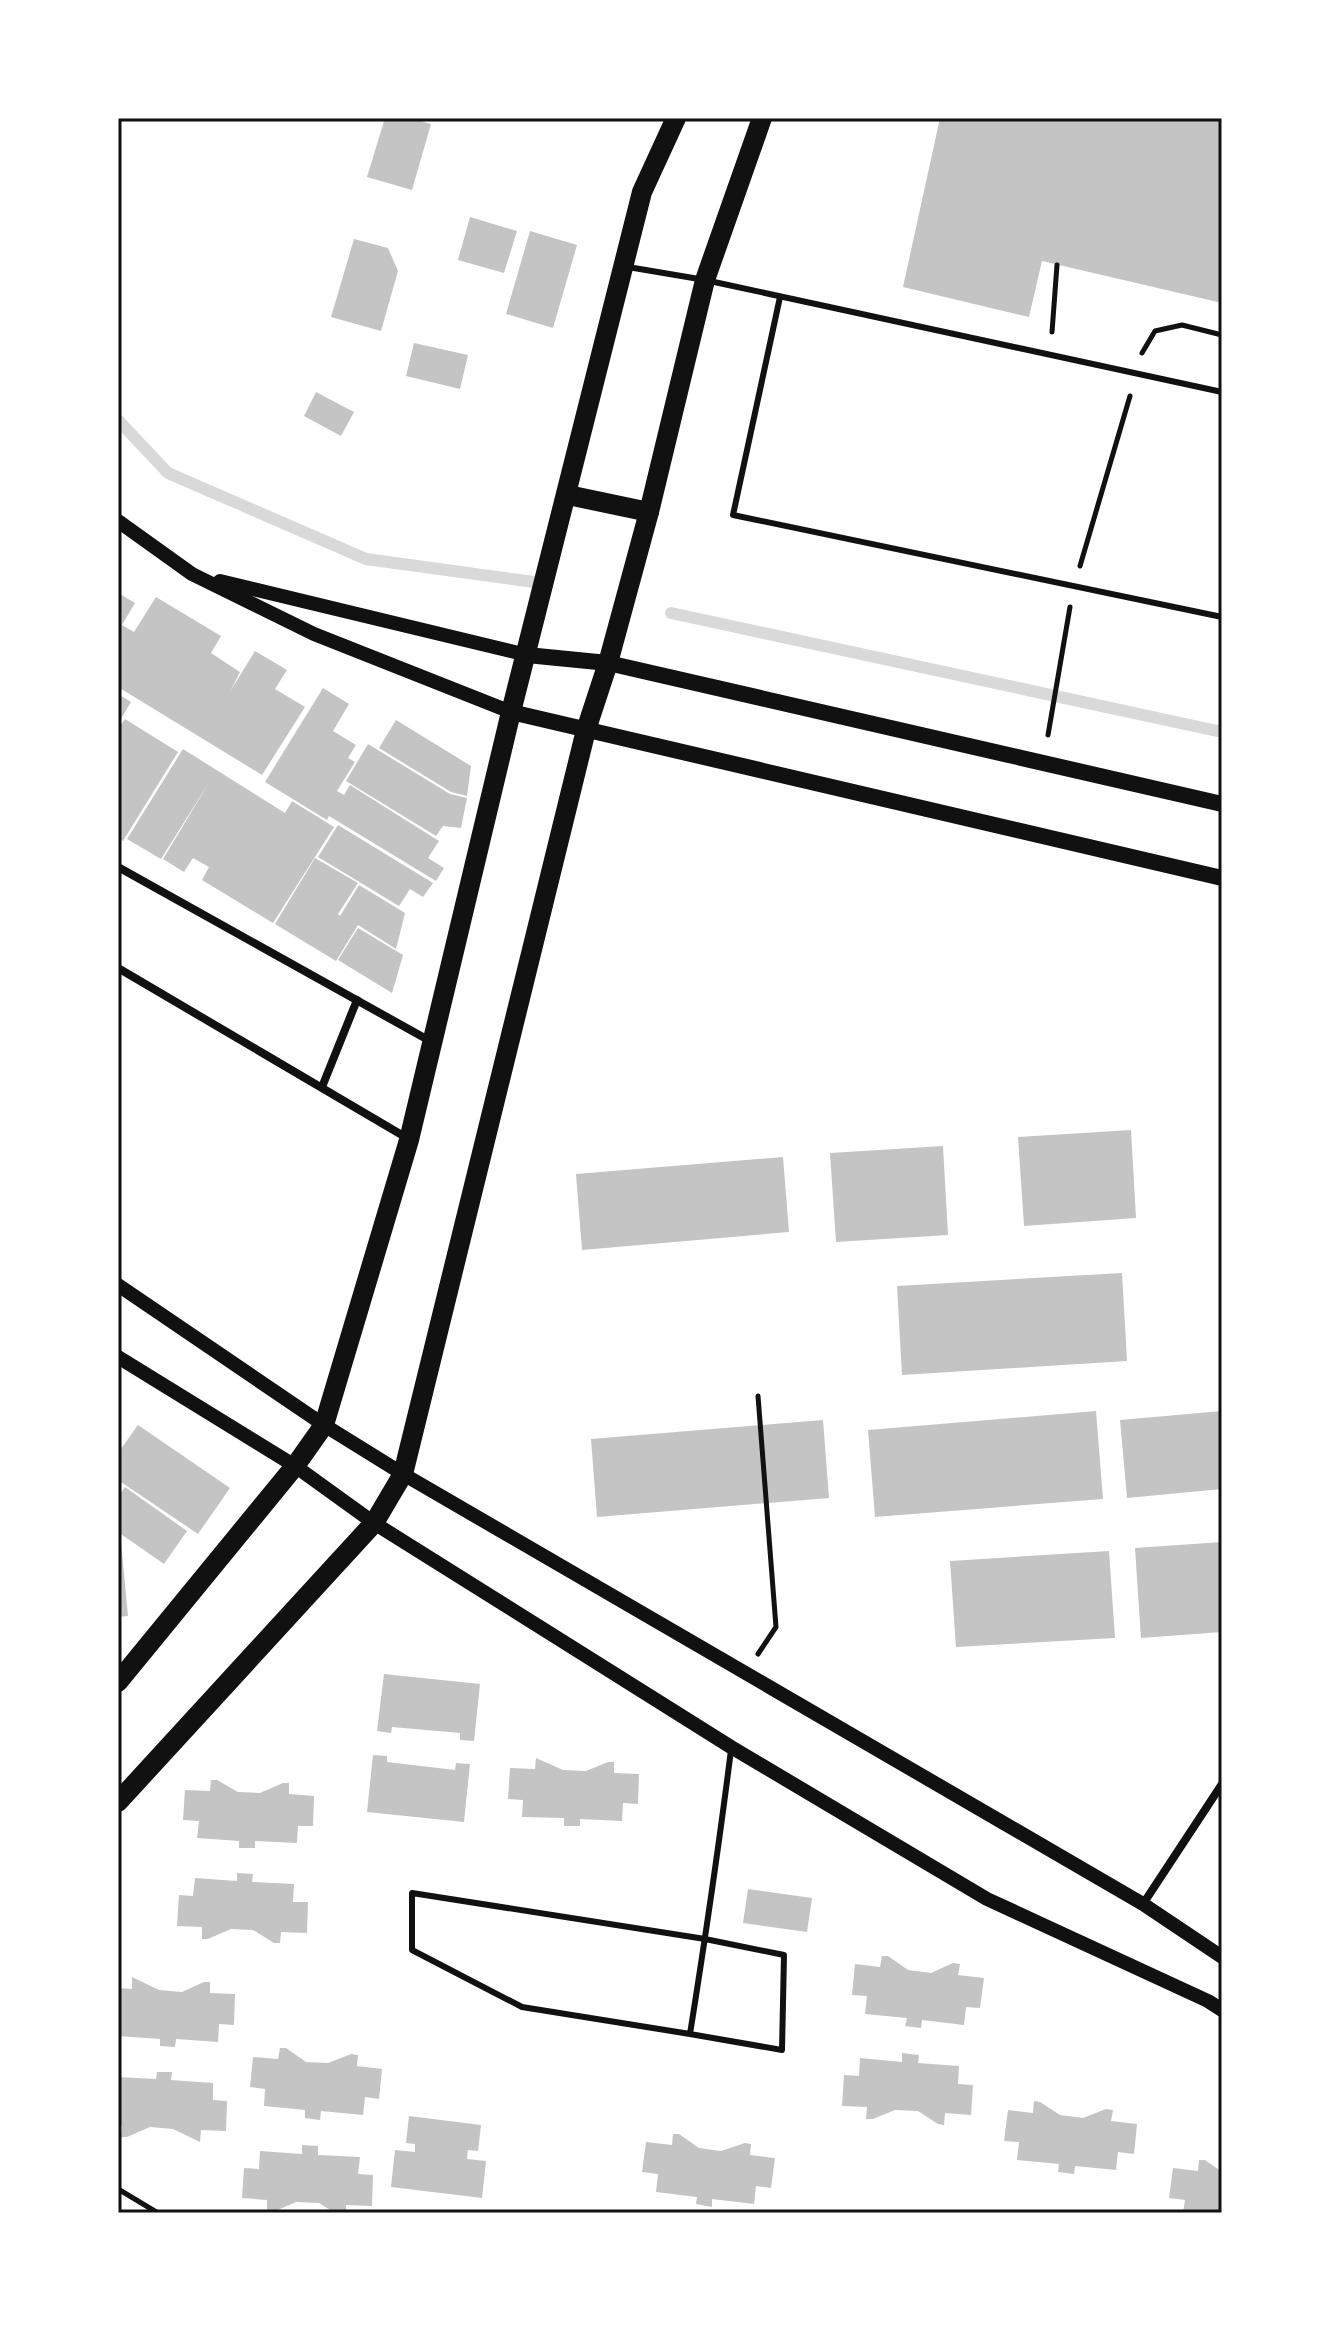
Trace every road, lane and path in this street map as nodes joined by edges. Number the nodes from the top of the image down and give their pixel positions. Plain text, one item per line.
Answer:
1 (676, 118) edge
2 (762, 118) edge
3 (1057, 265) dead end
4 (624, 266) junction
5 (705, 280) junction
6 (780, 297) junction
7 (1222, 335) edge
8 (1051, 341) dead end
9 (1136, 374) junction
10 (1222, 392) edge
11 (568, 495) junction
12 (649, 512) junction
13 (118, 521) edge
14 (192, 574) junction
15 (1074, 586) junction
16 (1222, 617) edge
17 (527, 655) junction
18 (608, 663) junction
19 (511, 712) junction
20 (586, 730) junction
21 (1043, 764) junction
22 (1222, 804) edge
23 (118, 867) edge
24 (1222, 878) edge
25 (118, 968) edge
26 (357, 1000) junction
27 (434, 1043) junction
28 (322, 1087) junction
29 (409, 1140) junction
30 (118, 1285) edge
31 (118, 1357) edge
32 (126, 1368) edge
33 (758, 1396) dead end
34 (324, 1425) junction
35 (295, 1466) junction
36 (403, 1474) junction
37 (374, 1523) junction
38 (746, 1673) junction
39 (118, 1682) edge
40 (731, 1747) junction
41 (1222, 1784) edge
42 (118, 1802) edge
43 (1143, 1904) junction
44 (705, 1939) junction
45 (1222, 1957) edge
46 (1222, 2010) edge
47 (690, 2034) junction
48 (118, 2189) edge
49 (158, 2213) edge

1 - 4 main road
2 - 5 main road
3 - 8 path
4 - 5 lane
4 - 11 main road
5 - 6 lane
5 - 12 main road
6 - 9 lane
6 - 15 lane
7 - 9 path
9 - 10 lane
9 - 15 path
11 - 12 main road
11 - 17 main road
12 - 18 main road
13 - 14 street
14 - 17 street
14 - 19 street
15 - 16 lane
15 - 21 path
17 - 18 main road
17 - 19 main road
18 - 20 main road
18 - 21 main road
19 - 20 main road
19 - 27 main road
20 - 24 main road
20 - 36 main road
21 - 22 main road
23 - 26 street
25 - 28 street
26 - 27 street
26 - 28 street
27 - 29 main road
28 - 29 street
29 - 34 main road
30 - 34 street
31 - 32 street
32 - 35 street
33 - 38 path
34 - 35 main road
34 - 36 street
35 - 37 street
35 - 39 main road
36 - 37 main road
36 - 38 street
37 - 40 street
37 - 42 main road
38 - 43 street
40 - 44 lane
40 - 46 street
41 - 43 street
43 - 45 street
44 - 47 lane
44 - 47 lane
44 - 47 lane
48 - 49 path

